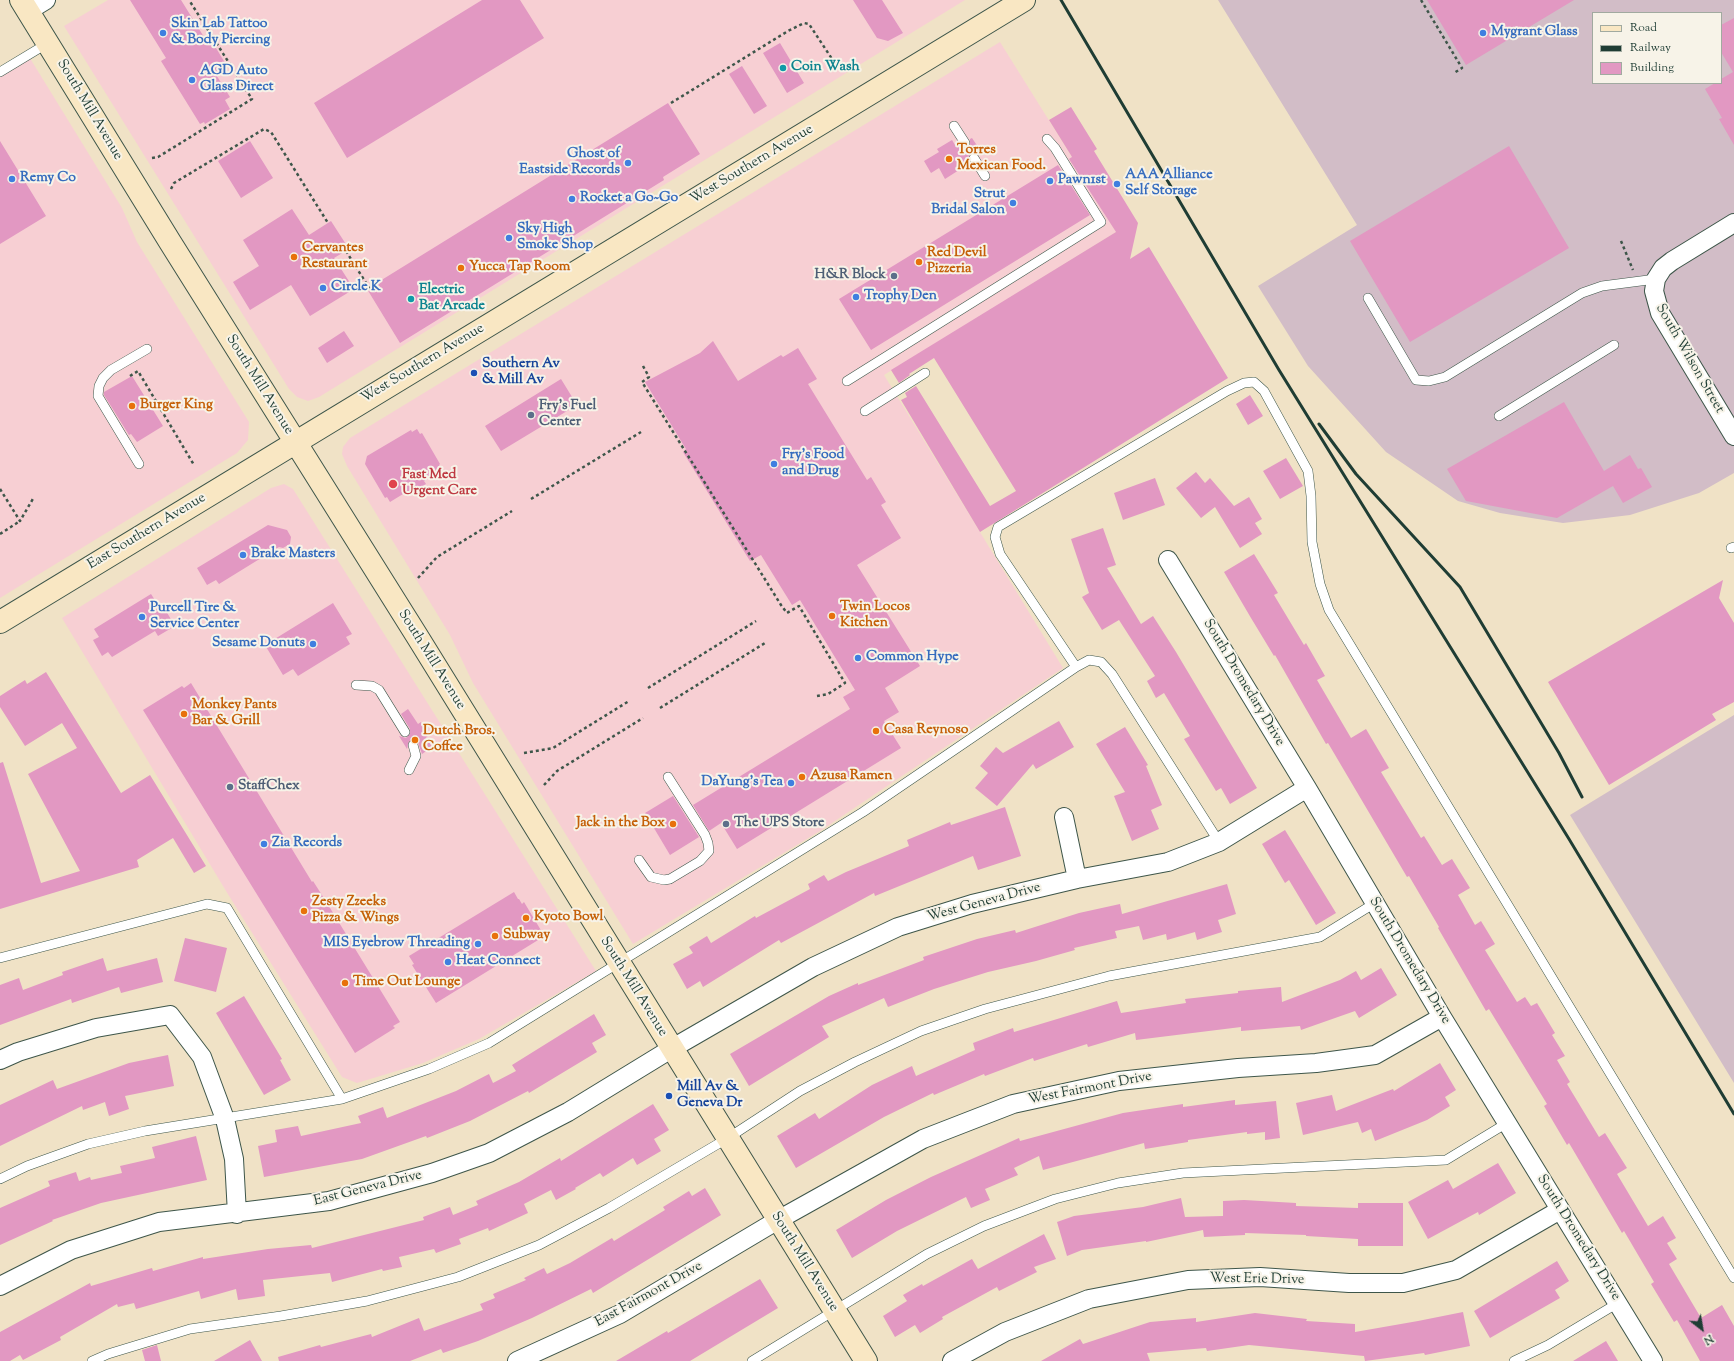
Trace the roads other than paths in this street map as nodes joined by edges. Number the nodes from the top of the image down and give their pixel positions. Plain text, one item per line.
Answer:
1 (1014, 3) edge
2 (32, 4) edge
3 (48, 43) junction
4 (0, 72) edge
5 (954, 126) dead end
6 (1047, 139) dead end
7 (965, 143) dead end
8 (974, 158) dead end
9 (985, 176) dead end
10 (1734, 223) edge
11 (1656, 279) junction
12 (1368, 298) dead end
13 (1614, 346) dead end
14 (147, 349) dead end
15 (926, 373) dead end
16 (847, 381) dead end
17 (865, 411) dead end
18 (1499, 416) dead end
19 (1734, 436) edge
20 (295, 442) junction
21 (139, 464) dead end
22 (1168, 560) dead end
23 (0, 622) edge
24 (1076, 667) junction
25 (356, 685) dead end
26 (405, 732) dead end
27 (413, 745) dead end
28 (409, 770) dead end
29 (668, 777) dead end
30 (1307, 788) junction
31 (1064, 817) dead end
32 (1219, 842) junction
33 (639, 860) dead end
34 (1077, 879) junction
35 (1375, 903) junction
36 (0, 958) edge
37 (619, 964) junction
38 (1442, 1017) junction
39 (671, 1049) junction
40 (0, 1060) edge
41 (342, 1099) junction
42 (225, 1119) junction
43 (1507, 1123) junction
44 (728, 1138) junction
45 (0, 1179) edge
46 (1560, 1210) junction
47 (237, 1214) junction
48 (778, 1220) junction
49 (1734, 1278) edge
50 (0, 1286) edge
51 (1618, 1303) junction
52 (834, 1310) junction
53 (92, 1361) edge
54 (517, 1361) edge
55 (752, 1361) edge
56 (866, 1361) edge
57 (952, 1361) edge
58 (1514, 1361) edge
59 (1652, 1361) edge

1 - 20 main road, West Southern Avenue
2 - 3 main road, South Mill Avenue
3 - 4 lane
3 - 20 main road, South Mill Avenue
5 - 7 lane
6 - 16 lane
8 - 9 lane
10 - 11 street
11 - 12 lane
11 - 19 street, South Wilson Street
13 - 18 lane
14 - 21 lane
15 - 17 lane
20 - 23 main road, East Southern Avenue
20 - 37 main road, South Mill Avenue
22 - 30 street, South Dromedary Drive
24 - 32 lane
24 - 37 lane
24 - 49 lane
25 - 26 lane
27 - 28 lane
29 - 33 lane
30 - 32 street, West Geneva Drive
30 - 35 street, South Dromedary Drive
31 - 34 street
32 - 34 street, West Geneva Drive
34 - 39 street, West Geneva Drive
35 - 38 street, South Dromedary Drive
35 - 44 lane
36 - 41 lane
37 - 39 main road, South Mill Avenue
37 - 41 lane
38 - 43 street, South Dromedary Drive
38 - 48 street, West Fairmont Drive
39 - 44 main road, South Mill Avenue
39 - 47 street, East Geneva Drive
40 - 42 street
41 - 42 lane
42 - 45 lane
42 - 47 street
43 - 46 street, South Dromedary Drive
43 - 52 lane
44 - 48 main road, South Mill Avenue
44 - 53 lane
46 - 51 street, South Dromedary Drive
46 - 57 street, West Erie Drive
47 - 50 street, East Geneva Drive
48 - 52 main road, South Mill Avenue
48 - 54 street, East Fairmont Drive
51 - 58 lane
51 - 59 street, South Dromedary Drive
52 - 55 lane
52 - 56 main road, South Mill Avenue

